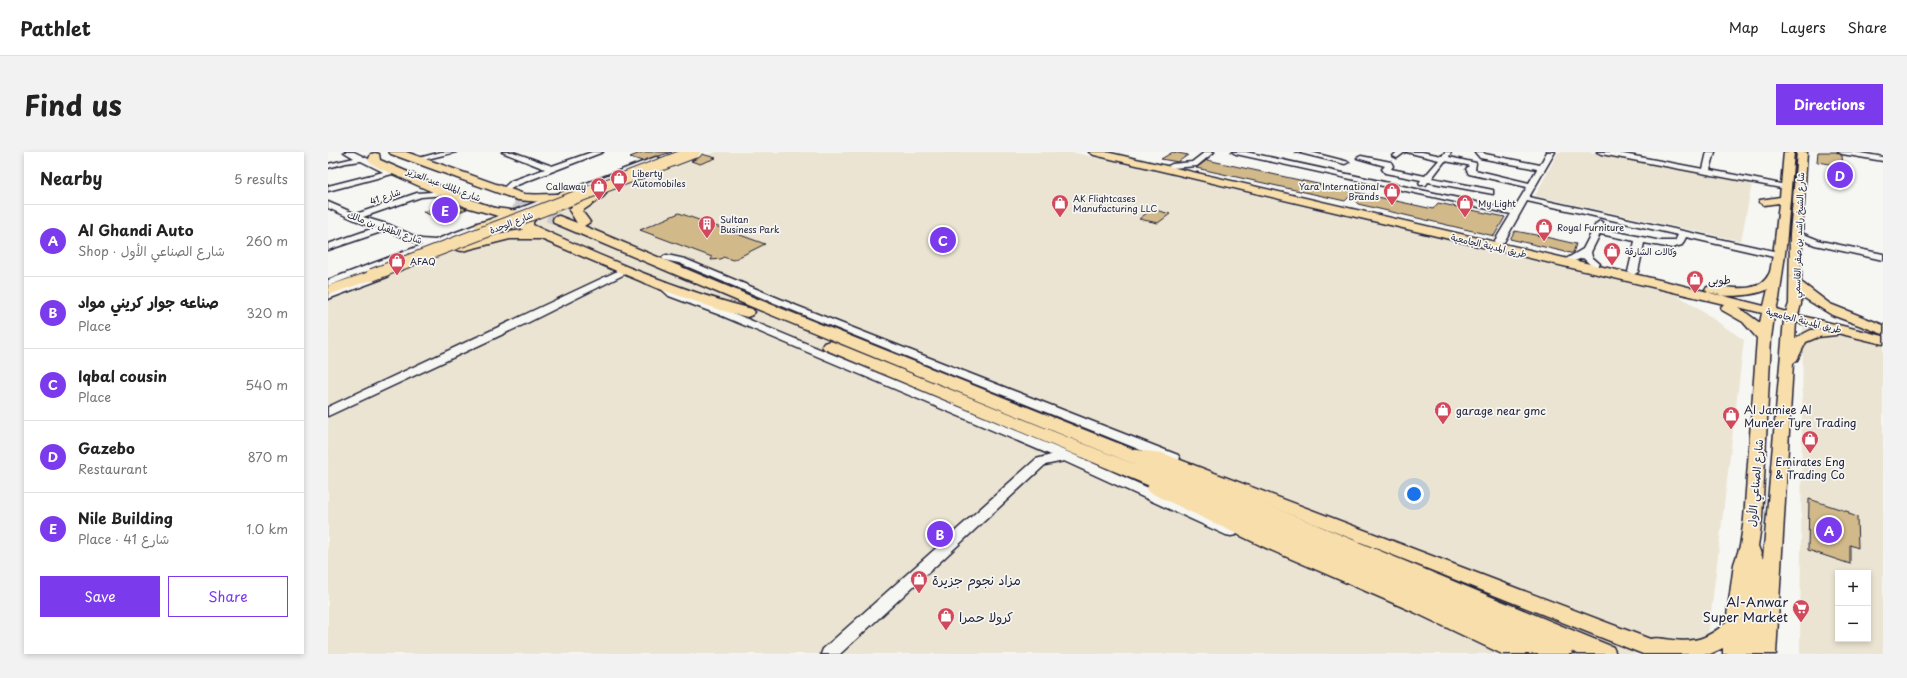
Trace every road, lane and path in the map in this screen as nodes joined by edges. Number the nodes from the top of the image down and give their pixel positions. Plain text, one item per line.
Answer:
1 (395, 152) edge
2 (405, 152) edge
3 (452, 152) edge
4 (599, 152) edge
5 (677, 152) edge
6 (685, 152) edge
7 (694, 152) edge
8 (700, 152) edge
9 (1094, 152) edge
10 (1113, 152) edge
11 (1210, 152) edge
12 (1236, 152) edge
13 (1300, 152) edge
14 (1410, 152) edge
15 (1479, 152) edge
16 (1551, 152) edge
17 (1601, 152) edge
18 (1711, 152) edge
19 (1789, 152) edge
20 (1802, 152) edge
21 (1842, 152) edge
22 (516, 153) edge
23 (365, 154) edge
24 (1446, 155) edge
25 (1633, 155) edge
26 (423, 158) junction
27 (1361, 158) dead end
28 (1883, 159) edge
29 (437, 161) junction
30 (1346, 162) dead end
31 (328, 166) edge
32 (1194, 168) junction
33 (1542, 168) junction
34 (383, 169) junction
35 (552, 169) junction
36 (1706, 172) junction
37 (392, 173) junction
38 (372, 176) junction
39 (407, 177) junction
40 (1427, 179) junction
41 (1532, 186) junction
42 (430, 187) junction
43 (1786, 187) junction
44 (328, 189) edge
45 (504, 191) junction
46 (1416, 191) junction
47 (1490, 192) dead end
48 (443, 193) junction
49 (567, 194) junction
50 (420, 195) junction
51 (596, 195) junction
52 (1525, 198) junction
53 (1785, 199) junction
54 (1764, 202) dead end
55 (328, 205) edge
56 (342, 211) junction
57 (489, 212) junction
58 (1517, 213) junction
59 (529, 215) junction
60 (328, 216) edge
61 (1603, 216) junction
62 (355, 217) junction
63 (583, 222) junction
64 (369, 223) junction
65 (482, 226) junction
66 (387, 227) junction
67 (1597, 231) junction
68 (367, 233) junction
69 (1683, 233) junction
70 (1640, 239) junction
71 (1796, 239) junction
72 (442, 240) junction
73 (1499, 242) junction
74 (328, 247) edge
75 (462, 247) junction
76 (1587, 253) junction
77 (1778, 254) junction
78 (1883, 257) edge
79 (667, 258) junction
80 (1571, 259) junction
81 (1595, 264) junction
82 (626, 270) junction
83 (1633, 272) junction
84 (370, 273) junction
85 (1774, 276) junction
86 (328, 284) edge
87 (1796, 284) junction
88 (662, 285) junction
89 (1668, 286) junction
90 (1696, 286) junction
91 (328, 287) edge
92 (328, 291) edge
93 (328, 296) edge
94 (1770, 308) junction
95 (747, 312) junction
96 (1792, 314) junction
97 (795, 318) junction
98 (1883, 331) edge
99 (1764, 338) junction
100 (1876, 338) edge
101 (1787, 366) junction
102 (328, 412) edge
103 (1039, 446) junction
104 (1065, 456) junction
105 (1127, 461) junction
106 (1041, 462) junction
107 (1311, 515) junction
108 (1270, 542) junction
109 (1749, 546) junction
110 (1736, 627) junction
111 (1640, 643) junction
112 (829, 654) edge
113 (1522, 654) edge
114 (1560, 654) edge
115 (1603, 654) edge
116 (1666, 654) edge
117 (1733, 654) edge
118 (1750, 654) edge
119 (1766, 654) edge

1 - 29 highway
2 - 26 street, شارع الملك عبد العزيز
3 - 29 street
4 - 35 street
5 - 49 street
6 - 84 highway, شارع الوحدة
7 - 84 highway, شارع الوحدة, bridge
8 - 51 street
9 - 89 main road, طريق المدينة الجامعية
10 - 32 main road, طريق المدينة الجامعية
11 - 32 street
12 - 46 street
13 - 30 street
14 - 24 street
15 - 33 street
16 - 33 street
17 - 25 street
18 - 36 street
19 - 43 main road, شارع الشيخ راشد بن صقر القاسمي
20 - 71 main road, شارع الشيخ راشد بن صقر القاسمي
21 - 28 street
22 - 35 street
23 - 31 street
23 - 34 street, شارع الملك عبد العزيز
23 - 39 highway
23 - 59 highway, شارع الملك عبد العزيز
24 - 40 street
24 - 41 street
25 - 36 street
26 - 29 street, شارع الملك عبد العزيز
26 - 29 street
27 - 40 street
29 - 45 highway
32 - 73 main road, طريق المدينة الجامعية
33 - 41 street
34 - 37 street, شارع الملك عبد العزيز
34 - 38 street
35 - 45 street
36 - 43 street
37 - 38 street
37 - 39 street, شارع الملك عبد العزيز
38 - 44 street
39 - 42 highway
40 - 46 street
40 - 47 street
41 - 52 street
42 - 48 highway
42 - 50 street, شارع 41
43 - 53 main road, شارع الشيخ راشد بن صقر القاسمي
45 - 59 highway
46 - 58 street
48 - 50 street, شارع 41
48 - 57 highway
49 - 59 highway
49 - 59 highway
50 - 62 street, شارع 41
51 - 59 highway
51 - 63 highway
52 - 58 street
52 - 61 street
53 - 54 main road
53 - 77 main road, شارع الشيخ راشد بن صقر القاسمي
55 - 56 street, شارع الطفيل بن مالك
56 - 60 street
56 - 62 street, شارع الطفيل بن مالك
57 - 59 highway
57 - 65 highway
58 - 73 street
59 - 63 highway
59 - 65 highway
59 - 75 street
59 - 75 highway
59 - 82 highway
59 - 95 highway
59 - 97 highway
61 - 67 street
61 - 69 street
62 - 64 street, شارع الطفيل بن مالك
63 - 79 highway
64 - 66 street, شارع الطفيل بن مالك
64 - 68 street
65 - 72 street
66 - 68 street
66 - 72 street, شارع الطفيل بن مالك
67 - 70 street
67 - 76 street
68 - 74 street
69 - 70 street
69 - 77 street
70 - 83 street
71 - 78 street
71 - 87 main road, شارع الشيخ راشد بن صقر القاسمي
72 - 86 street
73 - 80 main road, طريق المدينة الجامعية
75 - 93 street
76 - 80 street
76 - 81 street
77 - 85 main road, شارع الشيخ راشد بن صقر القاسمي
79 - 97 highway
79 - 107 street
80 - 81 main road, طريق المدينة الجامعية
81 - 83 main road, طريق المدينة الجامعية
82 - 88 highway
82 - 102 street
83 - 90 main road, طريق المدينة الجامعية
84 - 91 highway, شارع الوحدة
84 - 92 highway, شارع الوحدة
85 - 90 main road
85 - 94 main road, شارع الشيخ راشد بن صقر القاسمي
87 - 96 main road, شارع الشيخ راشد بن صقر القاسمي
87 - 98 main road
88 - 95 highway
88 - 103 street
89 - 94 main road, طريق المدينة الجامعية
89 - 99 main road
90 - 94 main road, طريق المدينة الجامعية
94 - 96 main road, طريق المدينة الجامعية
94 - 99 main road, شارع الصناعي الأول
95 - 105 highway
96 - 98 main road, طريق المدينة الجامعية
96 - 100 main road, طريق المدينة الجامعية
96 - 101 main road, شارع الصناعي الأول
97 - 105 highway
99 - 109 main road, شارع الصناعي الأول
100 - 101 main road
101 - 119 main road, شارع الصناعي الأول
103 - 104 street
103 - 106 street
104 - 106 street
104 - 108 street
105 - 107 main road
105 - 108 main road
105 - 114 highway
105 - 115 highway
106 - 112 street
107 - 111 main road
108 - 113 main road
109 - 110 main road, شارع الصناعي الأول
109 - 118 main road
110 - 111 main road
110 - 117 main road, شارع الصناعي الأول
111 - 116 main road

